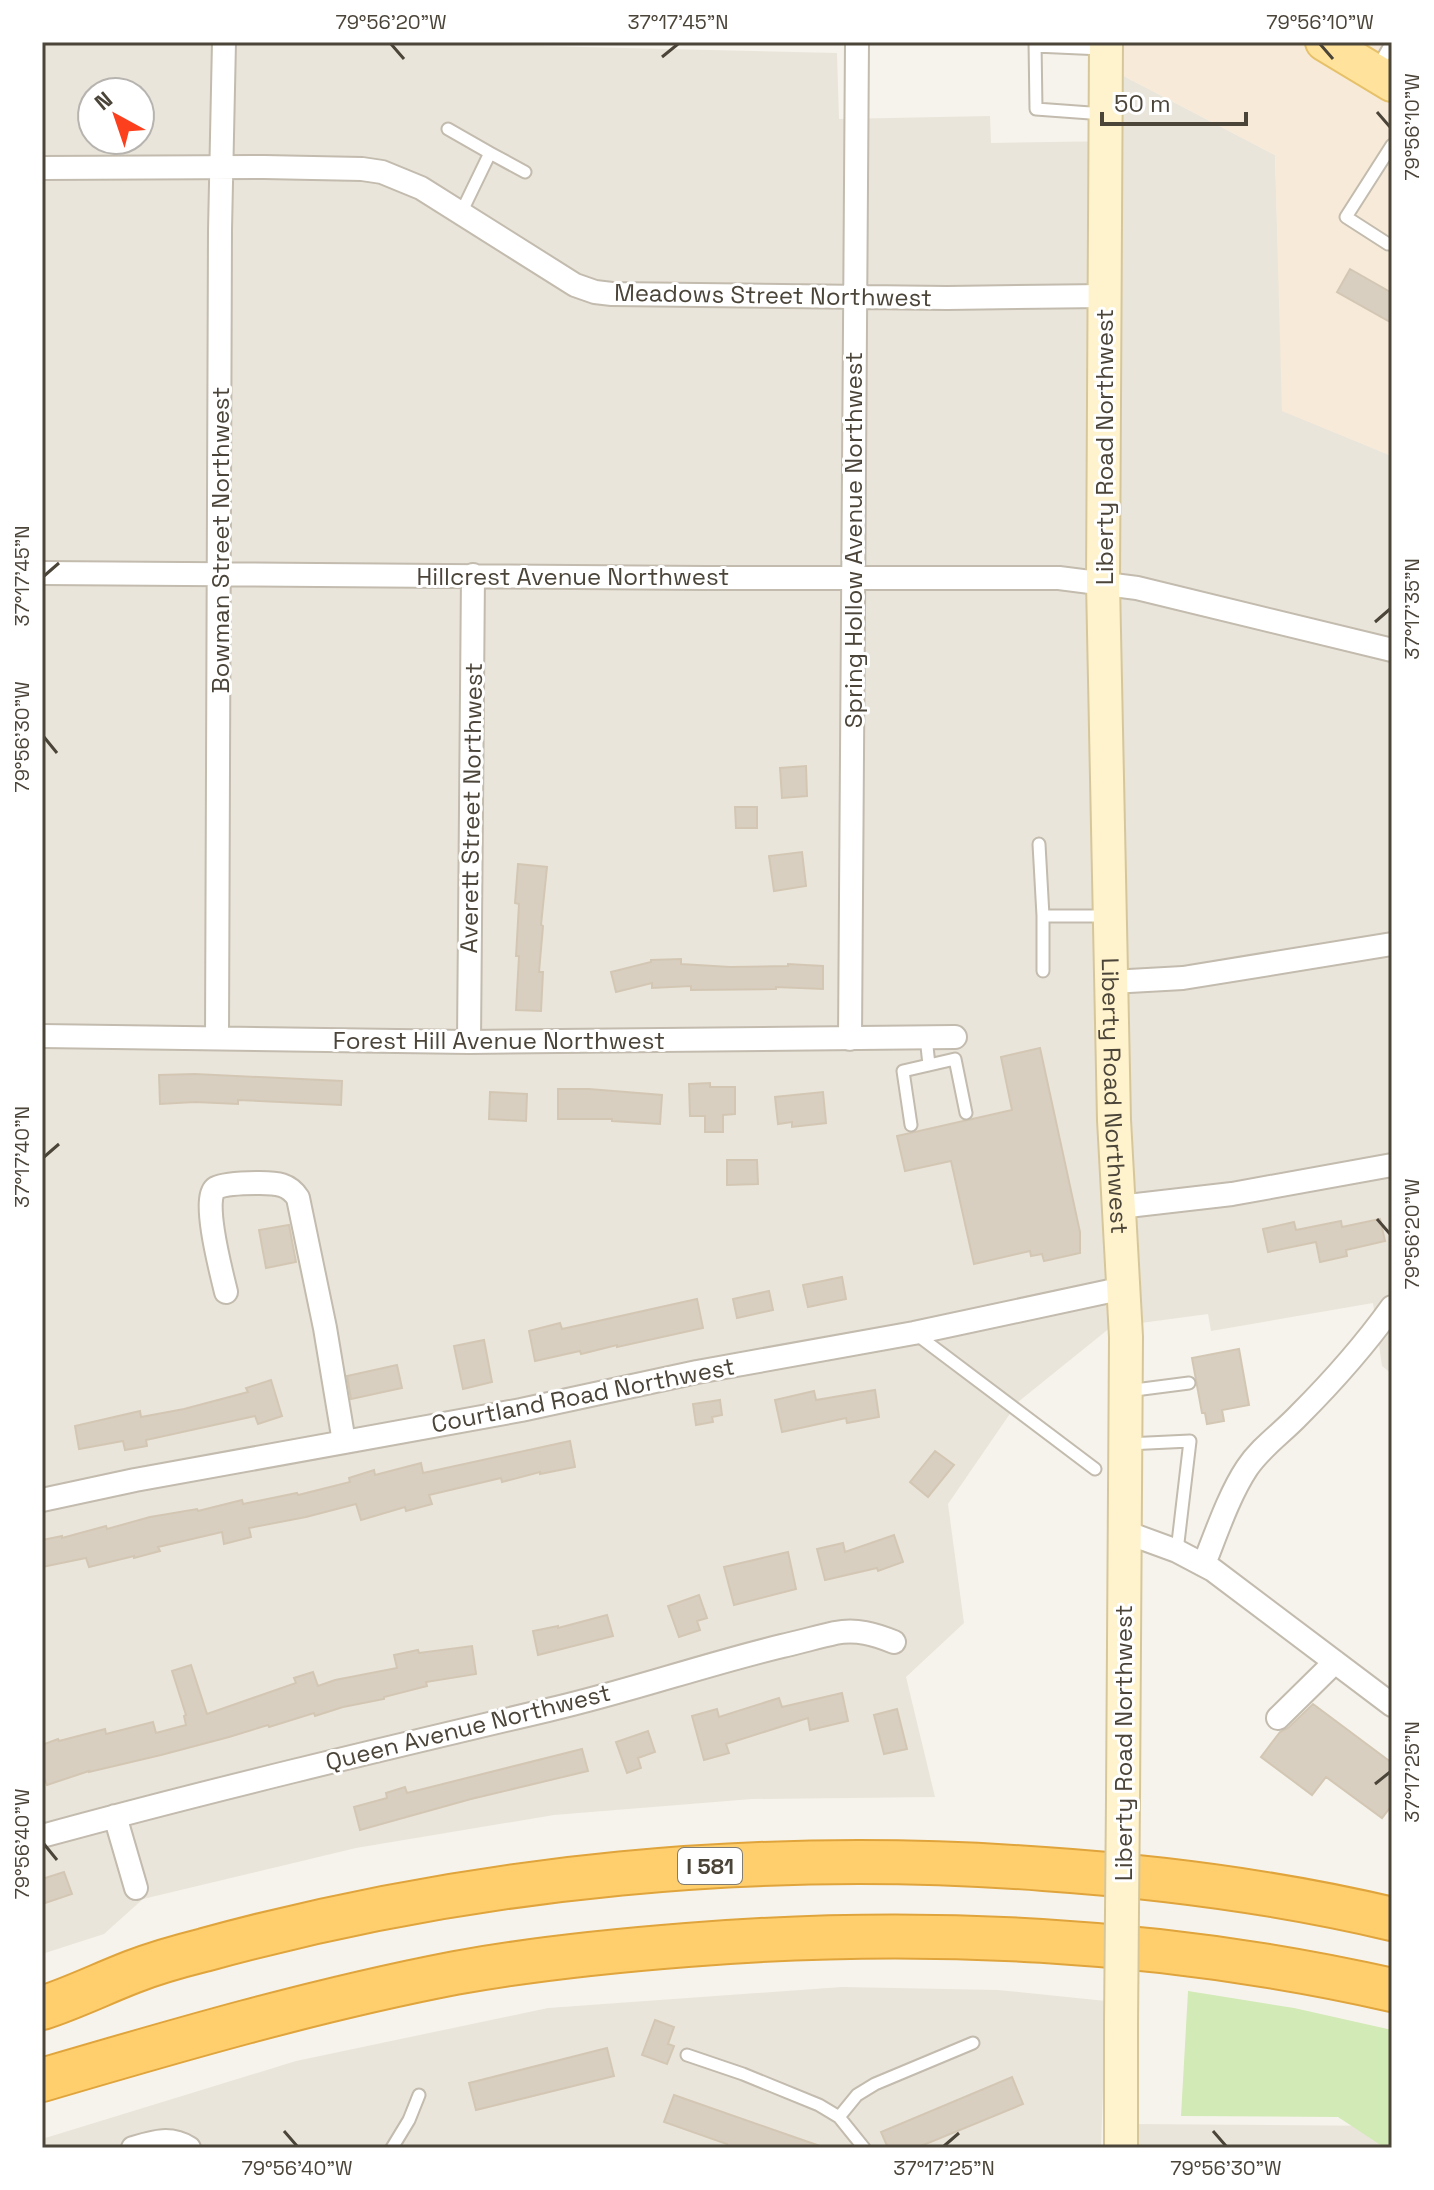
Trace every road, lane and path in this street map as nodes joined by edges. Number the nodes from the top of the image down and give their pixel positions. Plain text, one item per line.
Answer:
1 (224, 42) edge
2 (857, 42) edge
3 (1035, 44) edge
4 (1106, 46) edge
5 (1105, 114) junction
6 (448, 129) dead end
7 (1392, 145) edge
8 (490, 153) junction
9 (42, 168) edge
10 (222, 168) junction
11 (525, 172) dead end
12 (461, 213) junction
13 (1392, 243) edge
14 (856, 296) junction
15 (1104, 296) junction
16 (42, 573) edge
17 (220, 575) junction
18 (473, 575) junction
19 (853, 578) junction
20 (1103, 583) junction
21 (1392, 650) edge
22 (1039, 844) dead end
23 (1043, 916) junction
24 (1110, 916) junction
25 (1392, 944) edge
26 (1043, 971) dead end
27 (1111, 982) junction
28 (42, 1036) edge
29 (926, 1037) junction
30 (955, 1037) dead end
31 (217, 1038) junction
32 (850, 1039) junction
33 (469, 1042) junction
34 (929, 1065) junction
35 (966, 1113) dead end
36 (911, 1125) dead end
37 (1392, 1165) edge
38 (1119, 1207) junction
39 (1124, 1288) junction
40 (226, 1292) dead end
41 (1392, 1307) edge
42 (914, 1333) junction
43 (1189, 1383) dead end
44 (1127, 1391) junction
45 (344, 1442) junction
46 (1126, 1444) junction
47 (1095, 1469) dead end
48 (42, 1500) edge
49 (1125, 1532) junction
50 (1177, 1551) junction
51 (1204, 1564) junction
52 (894, 1642) dead end
53 (1335, 1662) junction
54 (1392, 1705) edge
55 (1278, 1718) dead end
56 (115, 1816) junction
57 (42, 1836) edge
58 (136, 1888) dead end
59 (1392, 1919) edge
60 (1392, 1990) edge
61 (42, 2008) edge
62 (973, 2043) dead end
63 (687, 2055) dead end
64 (42, 2080) edge
65 (419, 2095) dead end
66 (839, 2117) junction
67 (133, 2148) edge
68 (189, 2148) edge
69 (392, 2148) edge
70 (864, 2148) edge
71 (1121, 2148) edge

1 - 10 street, Bowman Street Northwest
2 - 14 street, Spring Hollow Avenue Northwest
3 - 4 lane
3 - 5 lane
4 - 5 street, Liberty Road Northwest
5 - 15 street, Liberty Road Northwest
6 - 8 lane
7 - 13 lane
8 - 11 lane
8 - 12 lane
9 - 10 street, Meadows Street Northwest
10 - 12 street, Meadows Street Northwest
10 - 17 street, Bowman Street Northwest
12 - 14 street, Meadows Street Northwest
14 - 15 street, Meadows Street Northwest
14 - 19 street, Spring Hollow Avenue Northwest
15 - 20 street, Liberty Road Northwest
16 - 17 street, Hillcrest Avenue Northwest
17 - 18 street, Hillcrest Avenue Northwest
17 - 31 street, Bowman Street Northwest
18 - 19 street, Hillcrest Avenue Northwest
18 - 33 street, Averett Street Northwest
19 - 20 street, Hillcrest Avenue Northwest
19 - 32 street, Spring Hollow Avenue Northwest
20 - 21 street, Hillcrest Avenue Northwest
20 - 24 street, Liberty Road Northwest
22 - 23 lane
23 - 24 lane
23 - 26 lane
24 - 27 street, Liberty Road Northwest
25 - 27 street
27 - 38 street, Liberty Road Northwest
28 - 31 street, Forest Hill Avenue Northwest
29 - 30 street, Forest Hill Avenue Northwest
29 - 32 street, Forest Hill Avenue Northwest
29 - 34 lane
31 - 33 street, Forest Hill Avenue Northwest
32 - 33 street, Forest Hill Avenue Northwest
34 - 35 lane
34 - 36 lane
37 - 38 street
38 - 39 street, Liberty Road Northwest
39 - 42 street, Courtland Road Northwest
39 - 44 street, Liberty Road Northwest
40 - 45 street
41 - 51 street
42 - 45 street, Courtland Road Northwest
42 - 47 lane
43 - 44 lane
44 - 46 street, Liberty Road Northwest
45 - 48 street, Courtland Road Northwest
46 - 49 street, Liberty Road Northwest
46 - 50 lane
49 - 50 street
49 - 71 street, Liberty Road Northwest, bridge
50 - 51 street
51 - 53 street
52 - 56 street, Queen Avenue Northwest
53 - 54 street
53 - 55 street
56 - 57 street, Queen Avenue Northwest
56 - 58 street
59 - 61 highway, I 581
60 - 64 highway
62 - 66 lane
63 - 66 lane
65 - 69 lane
66 - 70 lane
67 - 68 street

